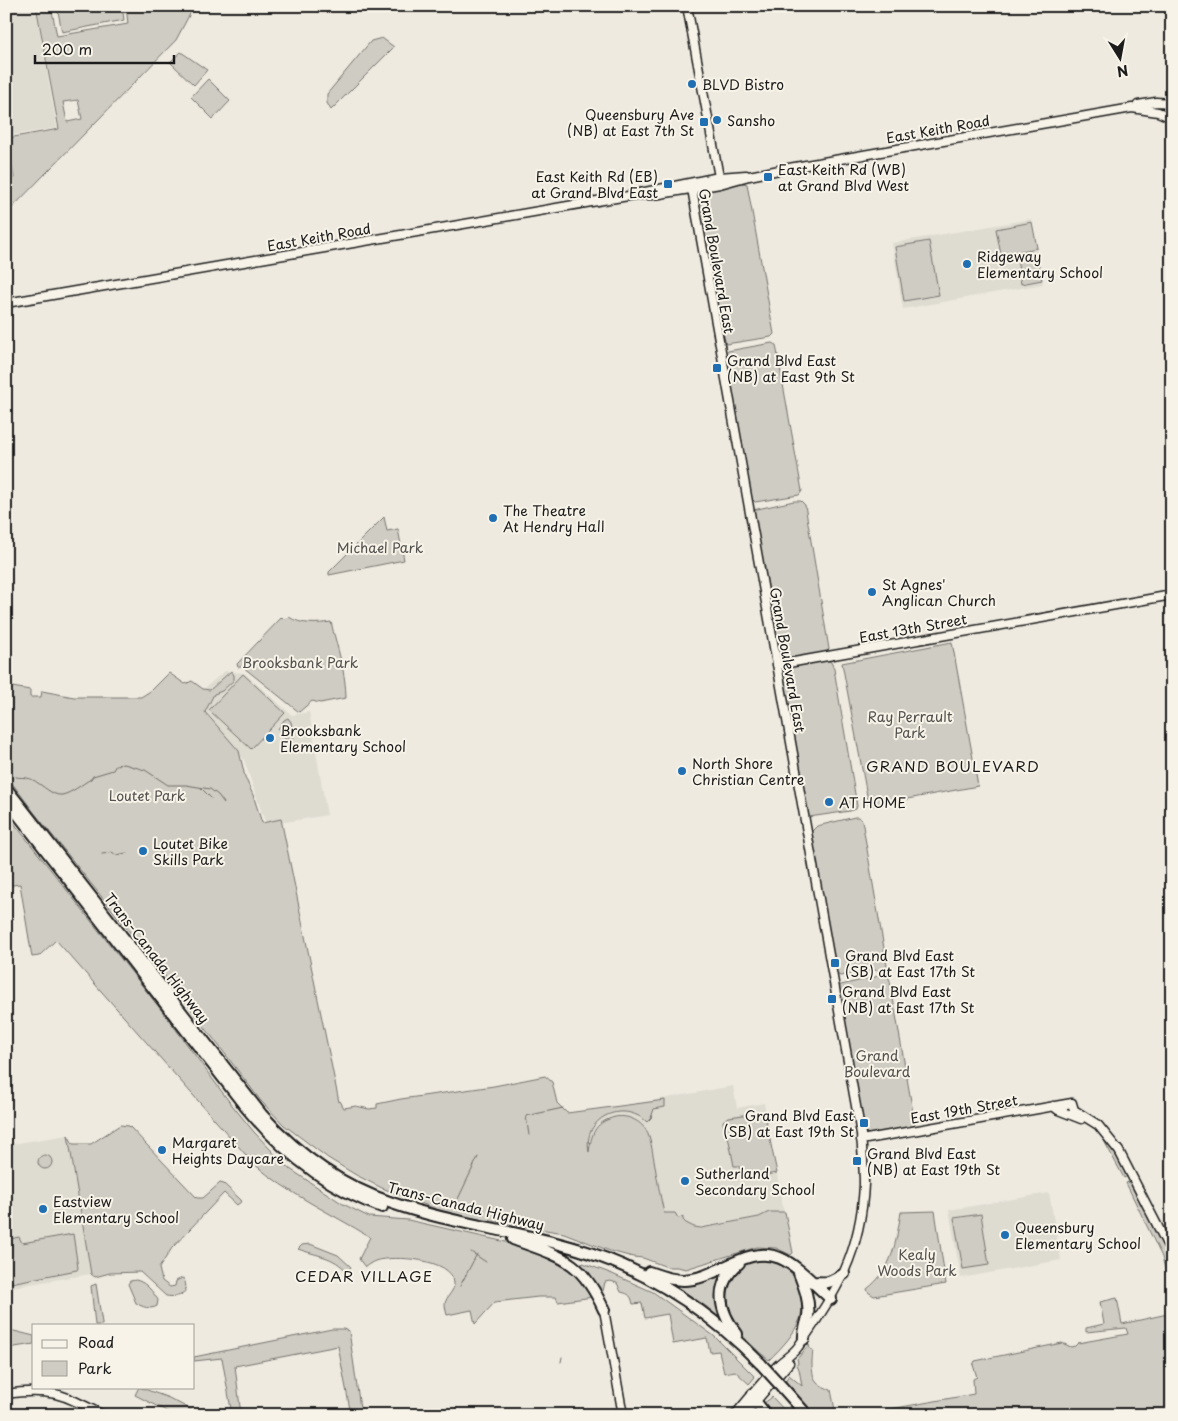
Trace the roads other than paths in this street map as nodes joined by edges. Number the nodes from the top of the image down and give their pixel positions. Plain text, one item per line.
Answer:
1 (687, 6) edge
2 (1172, 103) edge
3 (1132, 108) junction
4 (1172, 118) edge
5 (749, 176) junction
6 (719, 177) junction
7 (731, 182) junction
8 (691, 186) junction
9 (707, 186) junction
10 (6, 303) edge
11 (1172, 595) edge
12 (777, 665) junction
13 (6, 780) edge
14 (6, 788) edge
15 (6, 799) edge
16 (21, 806) junction
17 (1053, 1106) junction
18 (1105, 1135) junction
19 (861, 1140) junction
20 (513, 1239) junction
21 (586, 1251) junction
22 (1172, 1254) edge
23 (744, 1259) junction
24 (797, 1270) junction
25 (844, 1274) junction
26 (812, 1282) junction
27 (831, 1299) junction
28 (604, 1310) joint
29 (804, 1339) junction
30 (759, 1366) junction
31 (775, 1384) junction
32 (6, 1394) edge
33 (754, 1398) junction
34 (103, 1415) edge
35 (623, 1415) edge
36 (735, 1415) edge
37 (744, 1415) edge
38 (766, 1415) edge
39 (798, 1415) edge
40 (807, 1415) edge

1 - 6 main road
2 - 3 main road, East Keith Road
3 - 4 main road, East Keith Road
3 - 5 main road, East Keith Road
5 - 6 main road, East Keith Road
5 - 7 main road, East Keith Road
6 - 7 main road
6 - 8 main road, East Keith Road
6 - 9 main road
7 - 9 main road, East Keith Road
8 - 9 main road, East Keith Road
8 - 10 main road, East Keith Road
8 - 12 main road, Grand Boulevard East
11 - 12 main road, East 13th Street
12 - 19 main road, Grand Boulevard East
13 - 16 highway
14 - 16 highway, Trans-Canada Highway
15 - 20 highway, Trans-Canada Highway
16 - 21 highway, Trans-Canada Highway
17 - 18 main road
17 - 18 main road, East 19th Street
17 - 19 main road, East 19th Street
18 - 22 main road
19 - 25 main road, Grand Boulevard East
20 - 28 highway
20 - 30 highway, Trans-Canada Highway
21 - 23 highway
21 - 30 highway, Trans-Canada Highway
23 - 24 highway
23 - 30 highway
24 - 26 highway
24 - 29 highway
25 - 26 highway
25 - 27 main road, Grand Boulevard East
26 - 27 highway
27 - 29 main road, Grand Boulevard East
28 - 35 main road
29 - 31 main road, Grand Boulevard East
30 - 31 highway, Trans-Canada Highway, bridge
31 - 33 main road, Grand Boulevard East
31 - 39 highway, Trans-Canada Highway
31 - 40 highway, Trans-Canada Highway
32 - 34 main road
33 - 36 main road
33 - 37 main road
33 - 38 highway

